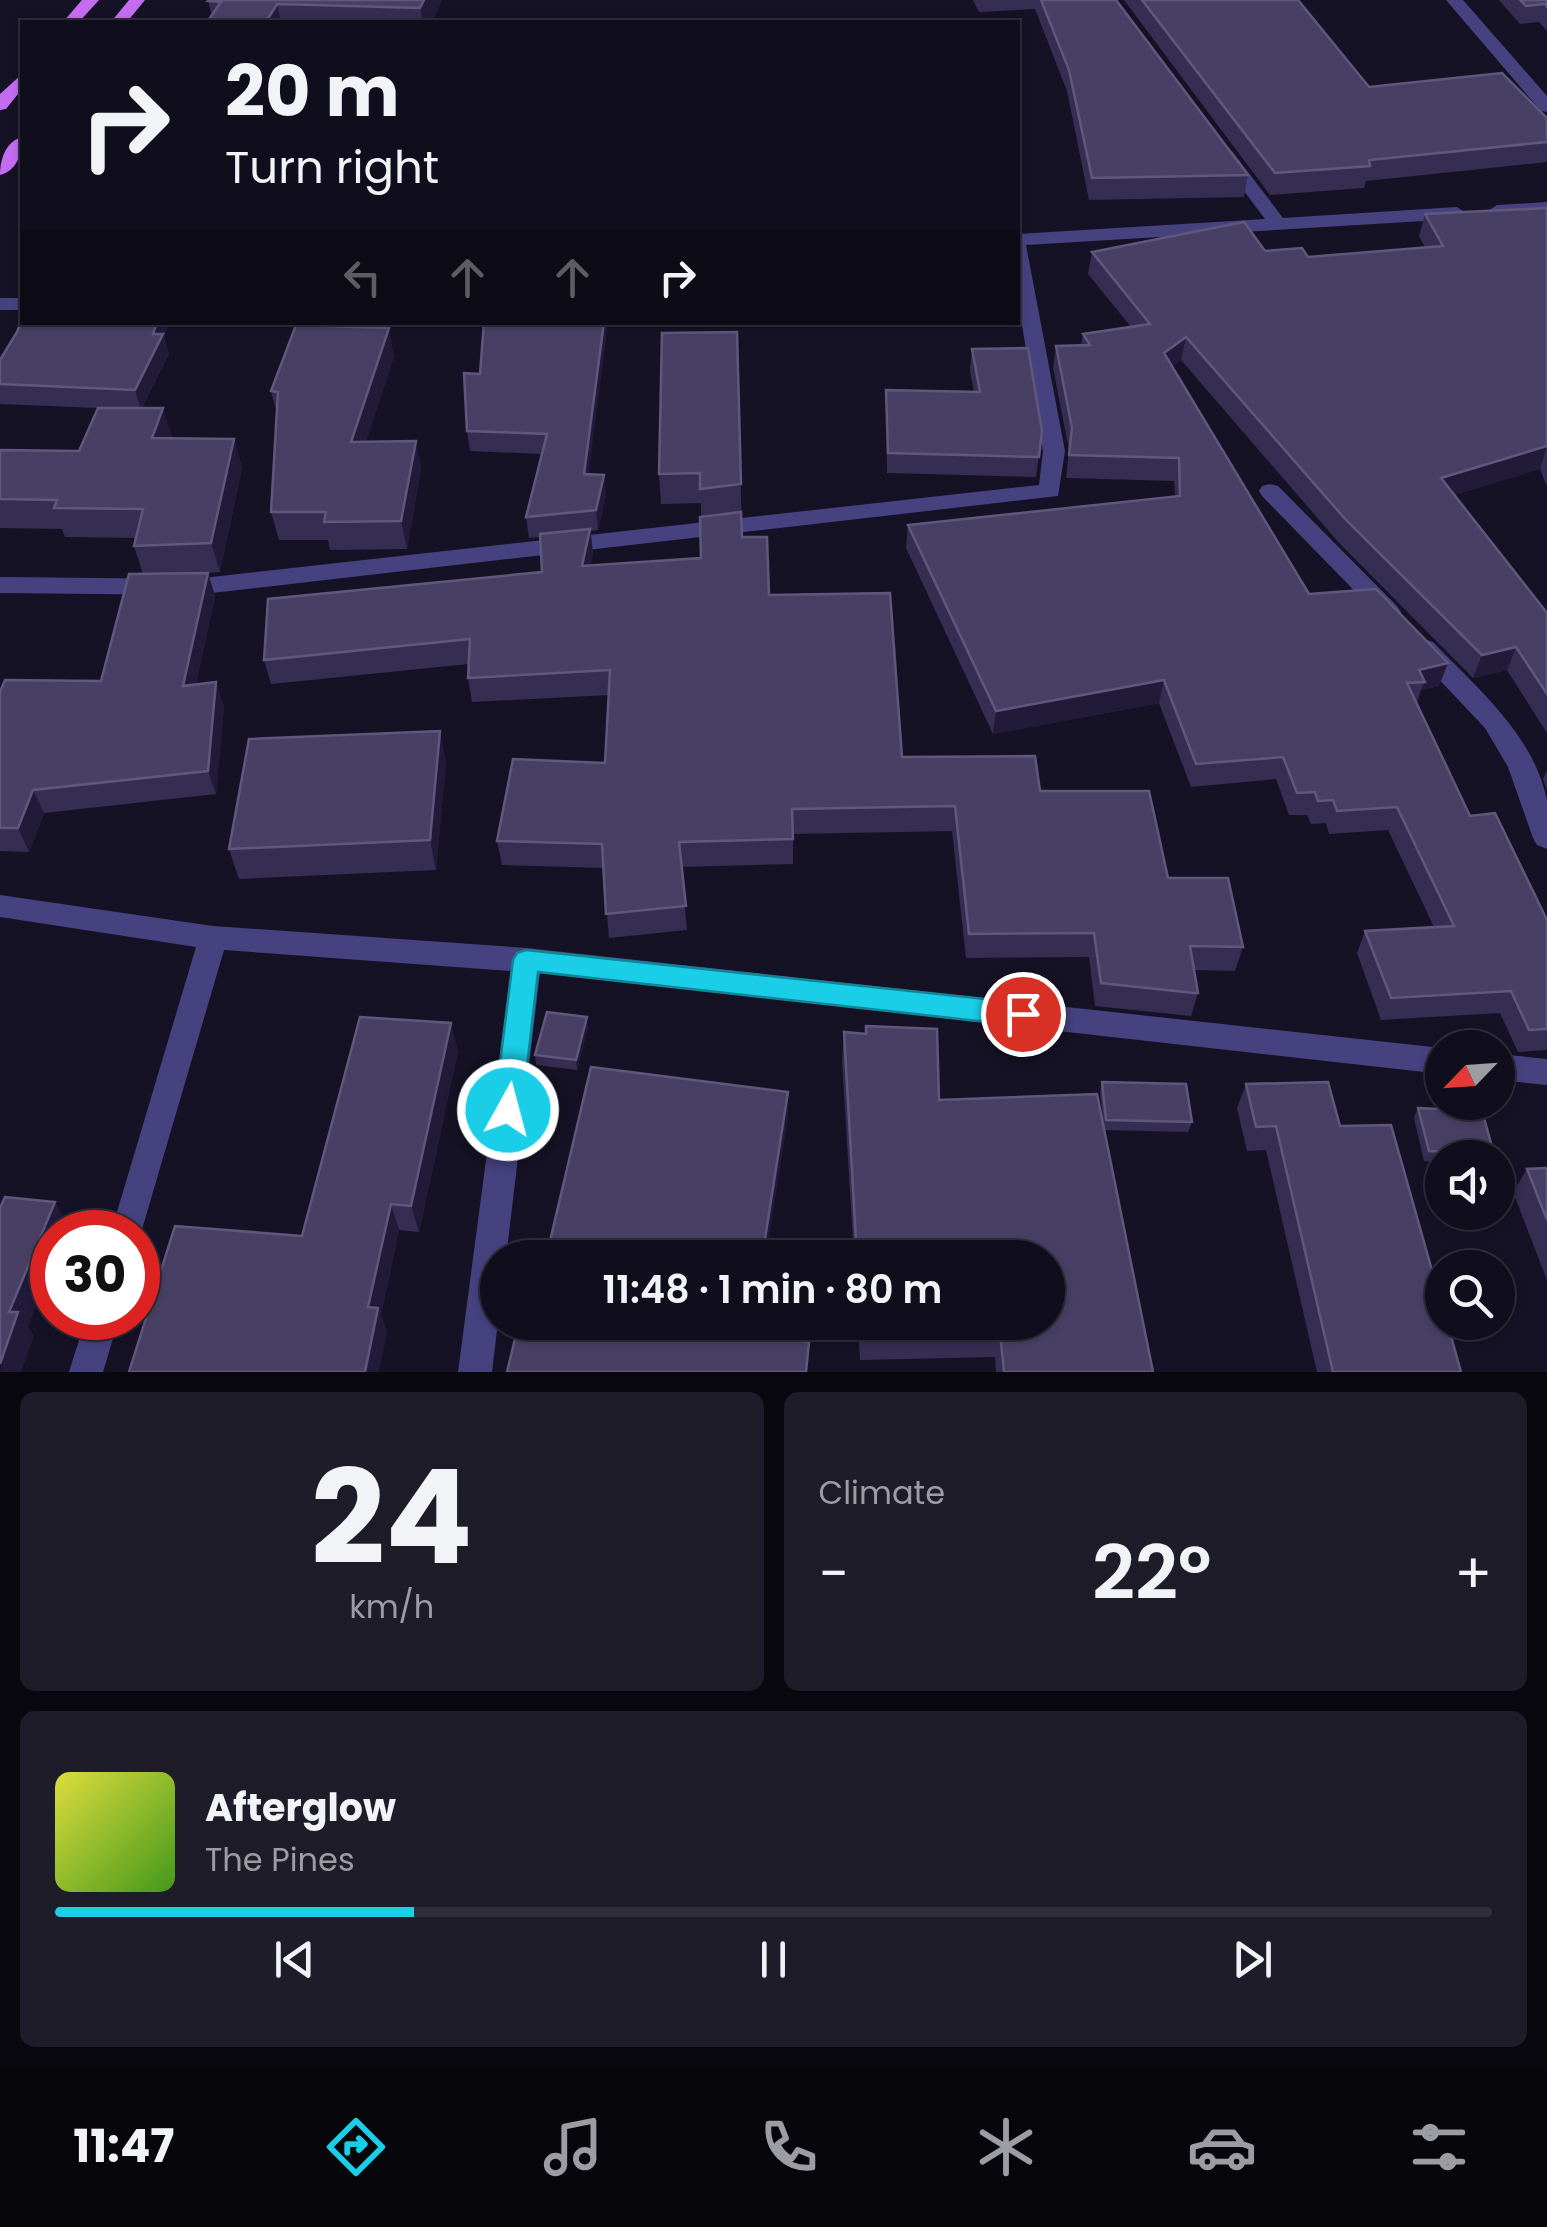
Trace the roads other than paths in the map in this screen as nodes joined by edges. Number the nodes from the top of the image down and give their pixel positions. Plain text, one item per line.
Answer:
1 (91, 0) edge
2 (137, 0) edge
3 (1454, 0) edge
4 (73, 20) edge
5 (121, 20) edge
6 (20, 81) edge
7 (0, 105) edge
8 (1547, 106) edge
9 (1218, 143) edge
10 (20, 145) edge
11 (0, 170) edge
12 (1547, 208) edge
13 (1277, 222) junction
14 (1020, 244) edge
15 (1020, 256) edge
16 (1270, 491) dead end
17 (0, 585) edge
18 (1547, 838) edge
19 (0, 906) edge
20 (213, 938) junction
21 (526, 960) junction
22 (1425, 1058) edge
23 (1515, 1069) edge
24 (1547, 1072) edge
25 (133, 1210) edge
26 (95, 1340) edge
27 (86, 1372) edge
28 (475, 1372) edge

1 - 4 main road
2 - 5 main road
3 - 8 street
6 - 7 main road
9 - 13 street
10 - 11 main road
12 - 13 street
13 - 14 street
15 - 17 street
16 - 18 street
19 - 20 street
20 - 21 street
20 - 25 street
21 - 22 street
21 - 28 street
23 - 24 street
26 - 27 street

